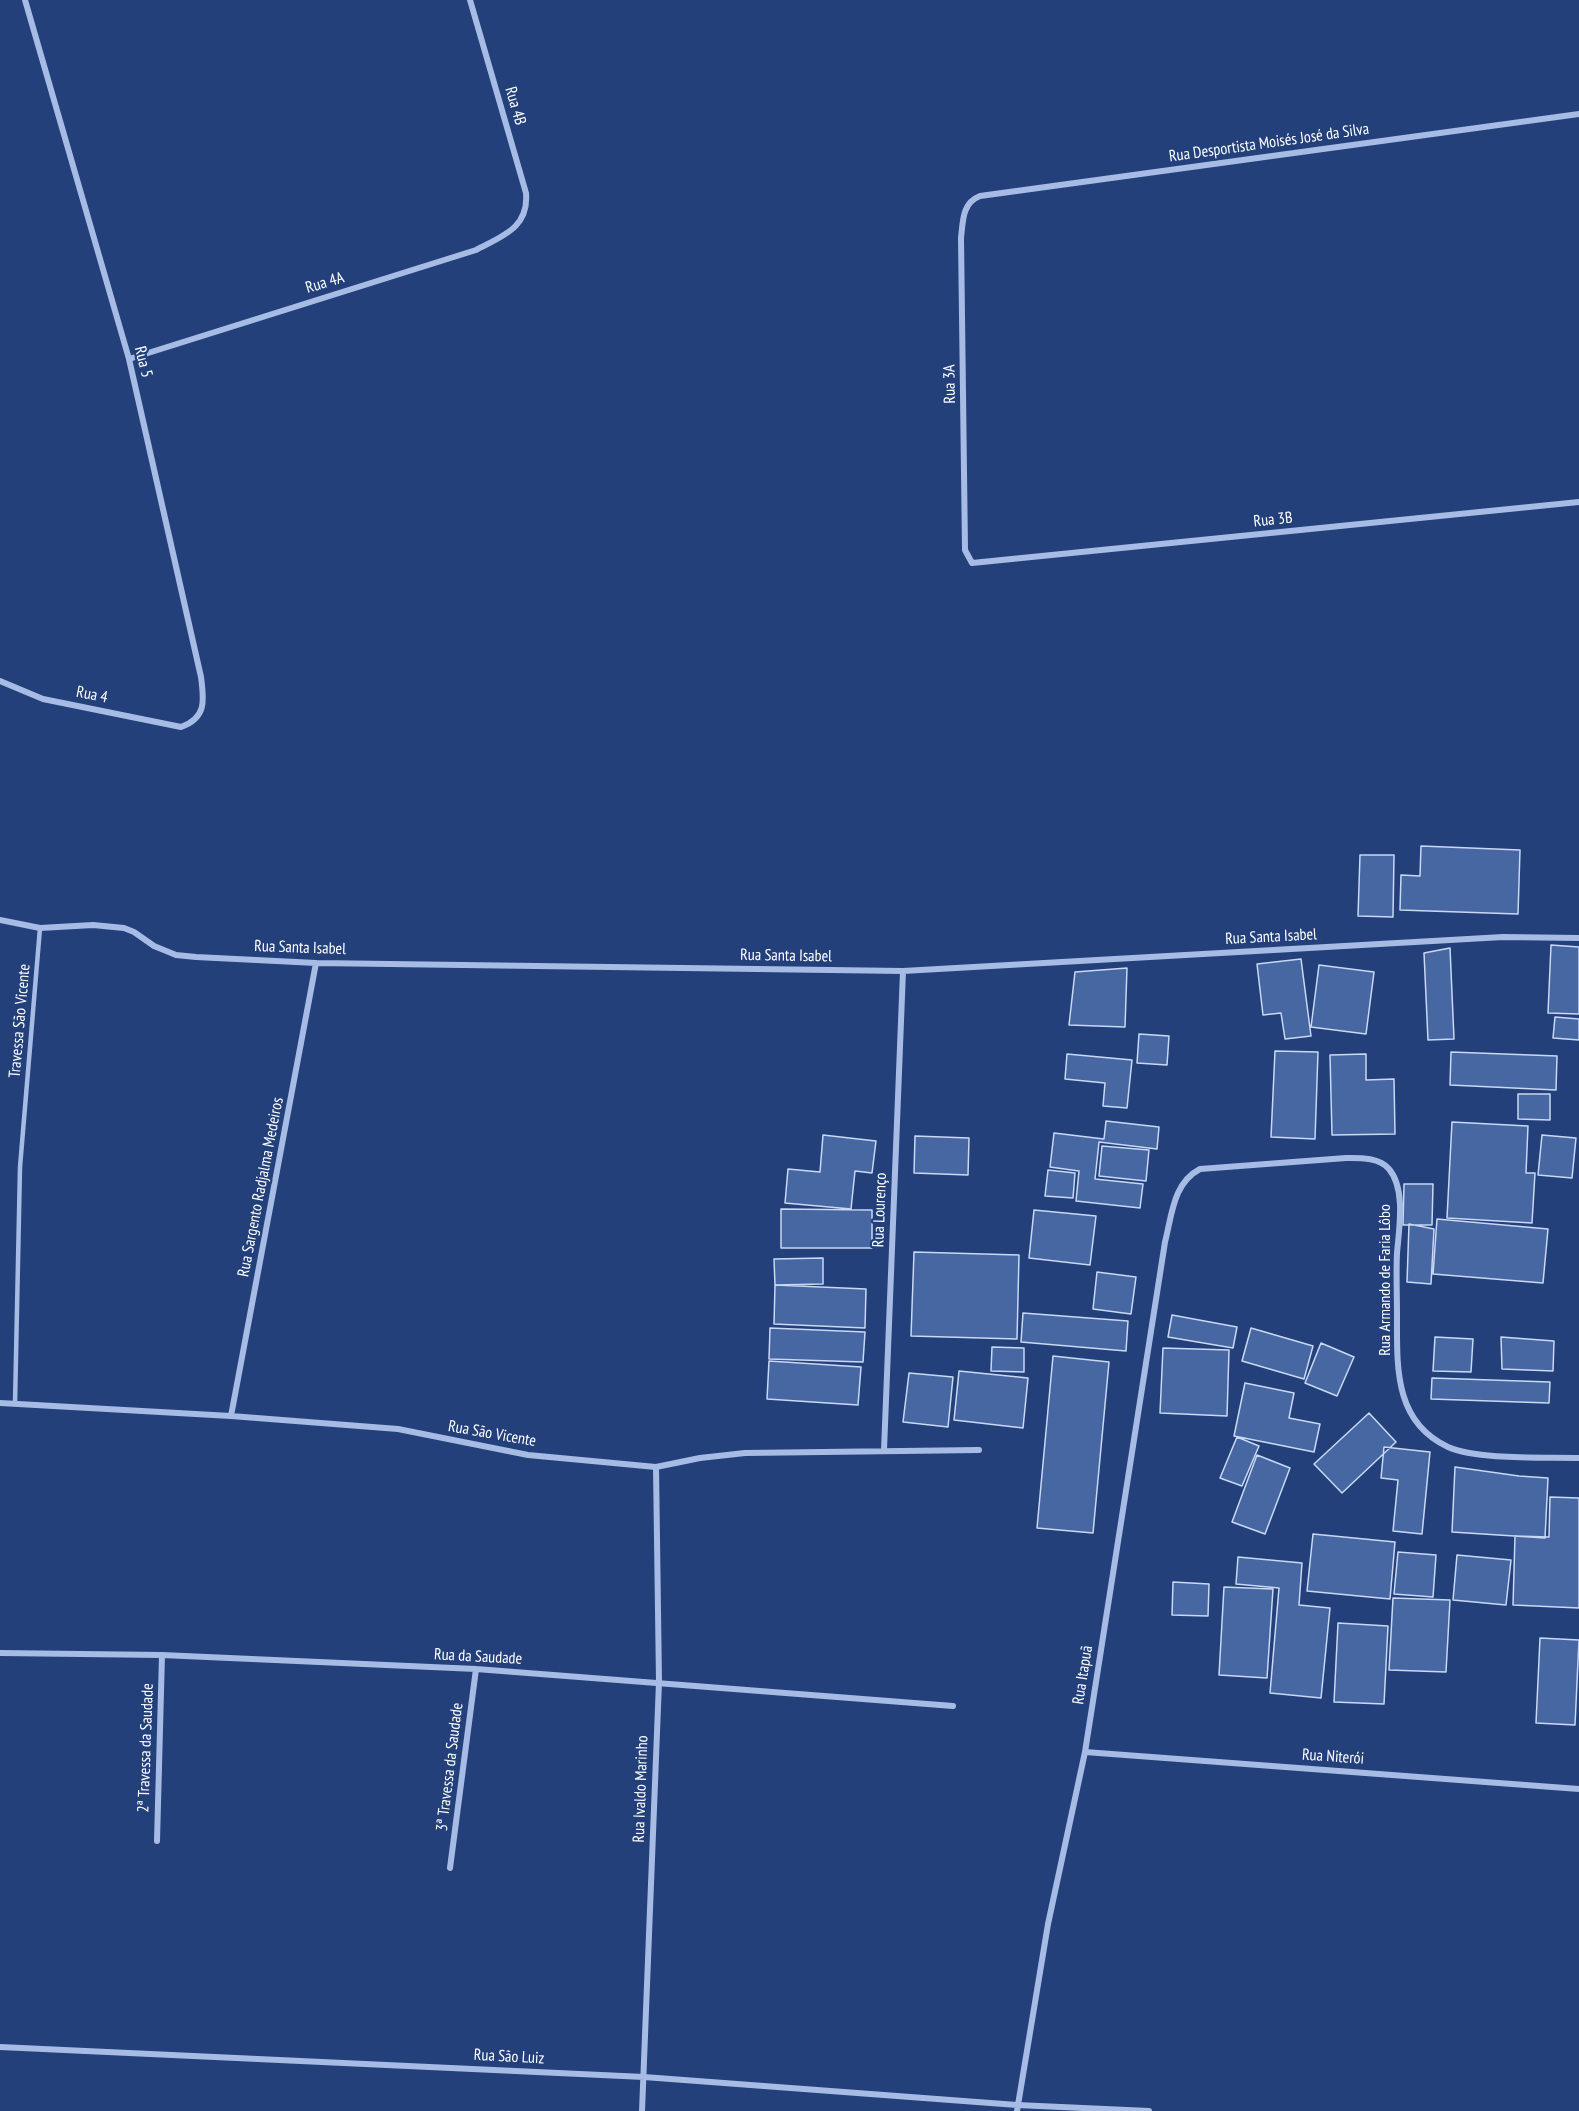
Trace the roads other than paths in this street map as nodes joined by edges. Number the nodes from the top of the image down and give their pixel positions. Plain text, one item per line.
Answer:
1 (25, 0) edge
2 (470, 0) edge
3 (1579, 114) edge
4 (966, 206) joint
5 (522, 219) joint
6 (129, 359) junction
7 (1579, 502) edge
8 (970, 561) joint
9 (0, 681) edge
10 (181, 727) joint
11 (0, 920) edge
12 (40, 928) junction
13 (1579, 939) edge
14 (316, 963) junction
15 (903, 971) junction
16 (1165, 1242) joint
17 (0, 1403) edge
18 (15, 1404) junction
19 (231, 1416) junction
20 (884, 1450) junction
21 (979, 1450) dead end
22 (1579, 1458) edge
23 (656, 1467) junction
24 (0, 1653) edge
25 (162, 1655) junction
26 (476, 1669) junction
27 (659, 1682) junction
28 (953, 1706) dead end
29 (1085, 1752) junction
30 (1579, 1789) edge
31 (157, 1841) dead end
32 (450, 1868) dead end
33 (0, 2047) edge
34 (644, 2077) junction
35 (1017, 2108) edge
36 (642, 2111) edge
37 (1149, 2111) edge

1 - 6 street, Rua 5
2 - 5 street, Rua 4B
3 - 4 street, Rua Desportista Moisés José da Silva
4 - 8 street, Rua 3A
5 - 6 street, Rua 4A
6 - 10 street, Rua 5
7 - 8 street, Rua 3B
9 - 10 street, Rua 4
11 - 12 street, Rua Santa Isabel
12 - 14 street, Rua Santa Isabel
12 - 18 lane, Travessa São Vicente
13 - 15 street, Rua Santa Isabel
14 - 15 street, Rua Santa Isabel
14 - 19 street, Rua Sargento Radjalma Medeiros
15 - 20 street, Rua Lourenço
16 - 22 street, Rua Armando de Faria Lôbo
16 - 29 street, Rua Itapuã
17 - 18 street, Rua São Vicente
18 - 19 street, Rua São Vicente
19 - 23 street, Rua São Vicente
20 - 21 street, Rua São Vicente
20 - 23 street, Rua São Vicente
23 - 27 street, Rua Ivaldo Marinho
24 - 25 street, Rua da Saudade
25 - 26 street, Rua da Saudade
25 - 31 street, 2ª Travessa da Saudade
26 - 27 street, Rua da Saudade
26 - 32 street, 3ª Travessa da Saudade
27 - 28 street, Rua da Saudade
27 - 34 street, Rua Ivaldo Marinho
29 - 30 street, Rua Niterói
29 - 35 street, Rua Itapuã
33 - 34 street, Rua São Luiz
34 - 35 street, Rua São Luiz
34 - 36 street, Rua Ivaldo Marinho
35 - 37 street, Rua São Luiz

